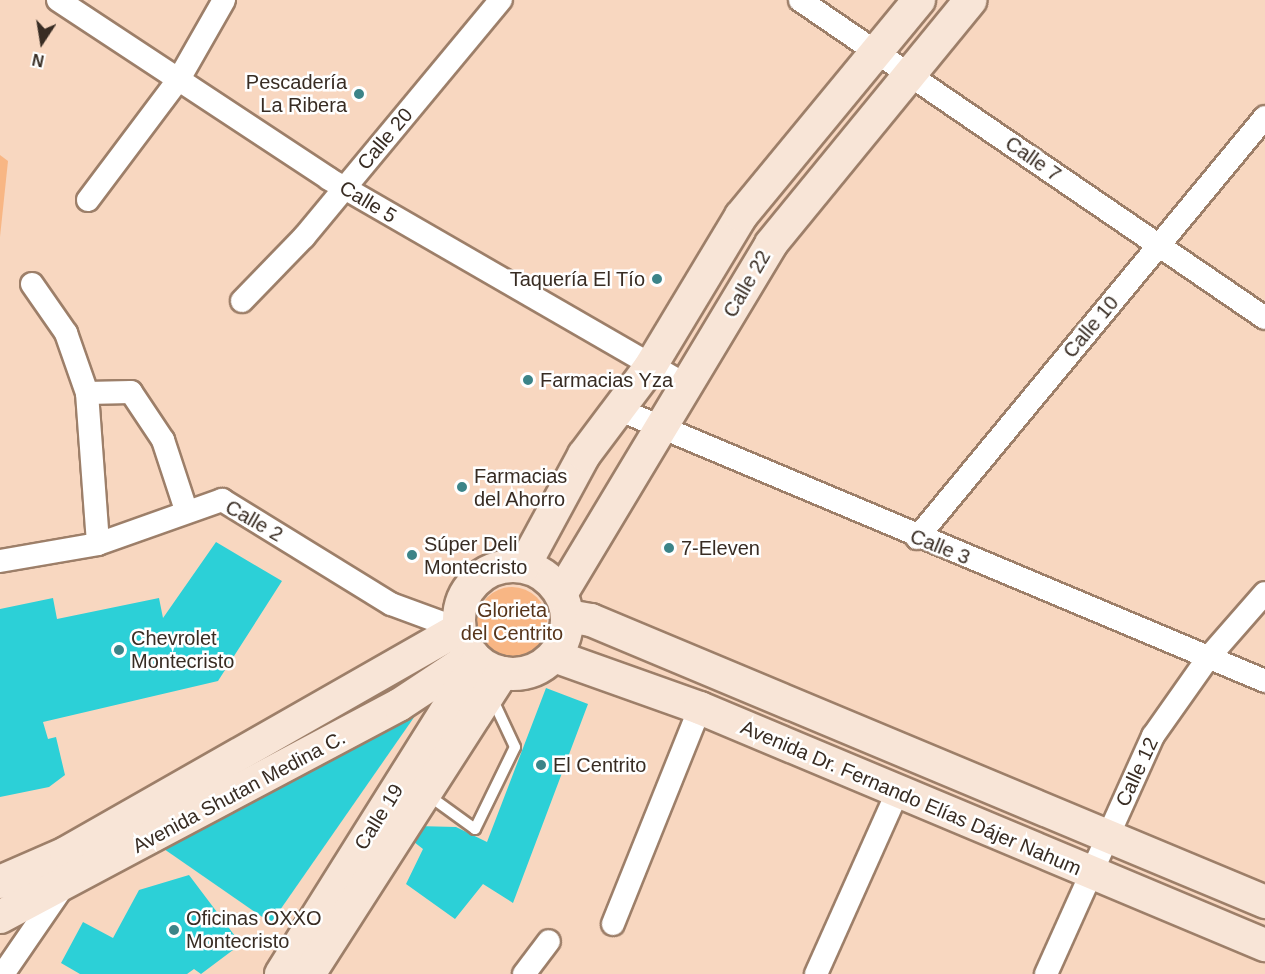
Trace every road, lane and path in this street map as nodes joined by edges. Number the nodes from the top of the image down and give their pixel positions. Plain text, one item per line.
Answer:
1 (58, 0) edge
2 (224, 0) edge
3 (501, 0) edge
4 (800, 0) edge
5 (919, 0) edge
6 (971, 0) edge
7 (876, 51) junction
8 (909, 74) junction
9 (179, 79) junction
10 (1265, 117) edge
11 (345, 188) junction
12 (87, 200) dead end
13 (1158, 245) junction
14 (32, 284) dead end
15 (242, 301) dead end
16 (1265, 318) edge
17 (650, 367) junction
18 (688, 386) junction
19 (87, 393) junction
20 (618, 408) junction
21 (661, 428) junction
22 (186, 510) junction
23 (917, 538) junction
24 (98, 544) junction
25 (0, 561) edge
26 (524, 566) junction
27 (1265, 593) edge
28 (565, 605) junction
29 (459, 628) junction
30 (554, 656) junction
31 (1208, 658) junction
32 (485, 671) junction
33 (1265, 681) edge
34 (700, 708) junction
35 (898, 791) junction
36 (425, 794) junction
37 (1107, 837) junction
38 (1092, 875) junction
39 (0, 882) edge
40 (62, 888) junction
41 (1265, 902) edge
42 (0, 917) edge
43 (613, 924) dead end
44 (549, 941) dead end
45 (1265, 945) edge
46 (3, 974) edge
47 (281, 974) edge
48 (309, 974) edge
49 (524, 974) edge
50 (816, 974) edge
51 (1046, 974) edge

1 - 9 street, Calle 5
2 - 9 street
3 - 11 street, Calle 20
4 - 7 street, Calle 7
5 - 7 street, Calle 22
6 - 8 street, Calle 22
7 - 8 street, Calle 7
7 - 17 street, Calle 22
8 - 13 street, Calle 7
8 - 18 street, Calle 22
9 - 11 street, Calle 5
9 - 12 street
10 - 13 street, Calle 10
11 - 15 street, Calle 20
11 - 17 street, Calle 5
13 - 16 street, Calle 7
13 - 23 street, Calle 10
14 - 19 street
17 - 18 street, Calle 5
17 - 20 street, Calle 22
18 - 21 street, Calle 22
19 - 22 street
19 - 24 street
20 - 21 street, Calle 3
20 - 26 street, Calle 22
21 - 23 street, Calle 3
21 - 28 street, Calle 22
22 - 24 street, Calle 2
22 - 29 street, Calle 2
23 - 31 street, Calle 3
24 - 25 street, Calle 2
26 - 28 street
26 - 29 street
27 - 31 street, Calle 12
28 - 30 street
28 - 37 street, Avenida Dr. Fernando Elías Dájer Nahum
29 - 32 street
29 - 39 street, Avenida Shutan Medina C.
30 - 32 street
30 - 34 street, Avenida Dr. Fernando Elías Dájer Nahum
31 - 33 street, Calle 3
31 - 37 street, Calle 12
32 - 36 street, Calle 19
32 - 36 lane
32 - 40 street, Avenida Shutan Medina C.
32 - 47 street, Calle 19
34 - 35 street, Avenida Dr. Fernando Elías Dájer Nahum
34 - 43 street
35 - 38 street, Avenida Dr. Fernando Elías Dájer Nahum
35 - 50 street
36 - 48 street, Calle 19
37 - 38 street, Calle 12
37 - 41 street, Avenida Dr. Fernando Elías Dájer Nahum
38 - 45 street, Avenida Dr. Fernando Elías Dájer Nahum
38 - 51 street, Calle 12
40 - 42 street, Avenida Shutan Medina C.
40 - 46 street
44 - 49 street

